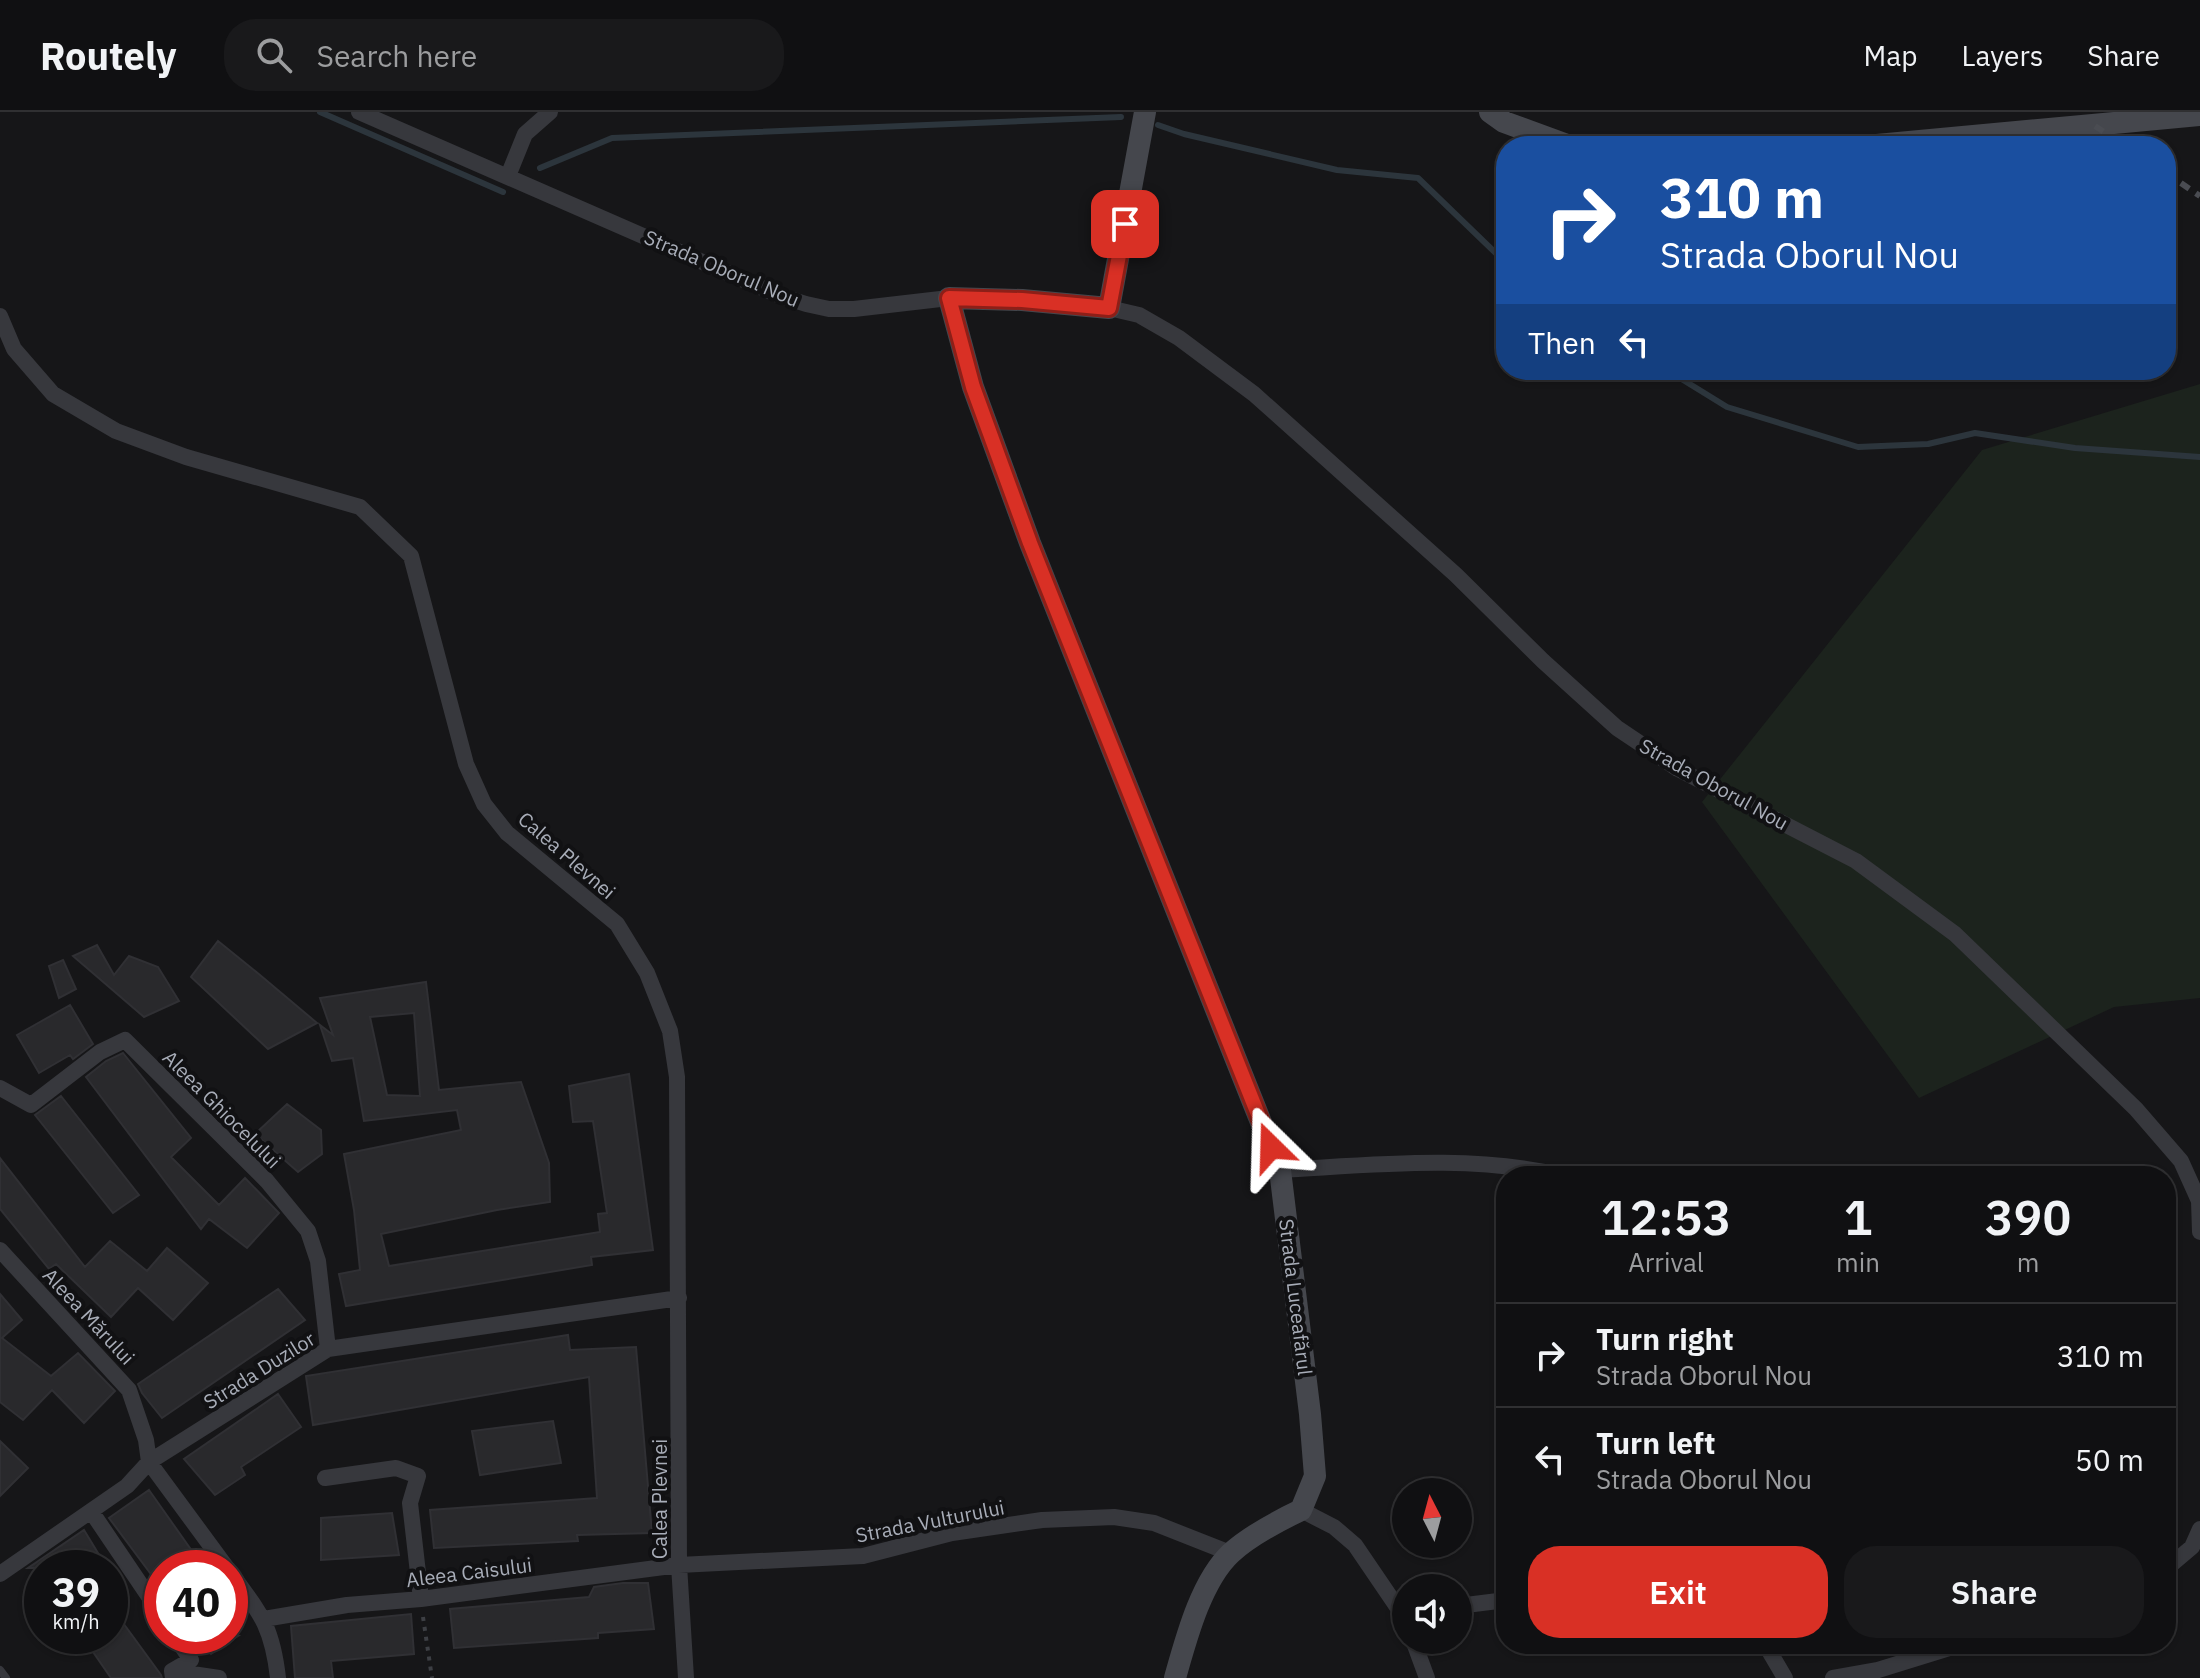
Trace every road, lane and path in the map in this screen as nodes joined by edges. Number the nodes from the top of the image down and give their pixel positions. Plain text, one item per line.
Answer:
1 (359, 112) edge
2 (525, 112) edge
3 (550, 112) edge
4 (1145, 112) edge
5 (1490, 112) edge
6 (2188, 115) edge
7 (525, 134) junction
8 (1542, 136) edge
9 (1970, 136) edge
10 (508, 176) junction
11 (949, 298) junction
12 (1109, 308) junction
13 (0, 316) edge
14 (0, 1088) edge
15 (1511, 1166) edge
16 (1280, 1170) junction
17 (2200, 1232) edge
18 (0, 1250) edge
19 (679, 1298) junction
20 (328, 1349) junction
21 (149, 1462) junction
22 (325, 1478) dead end
23 (1301, 1510) junction
24 (91, 1511) junction
25 (2200, 1529) edge
26 (213, 1550) edge
27 (1230, 1553) junction
28 (2176, 1561) edge
29 (679, 1565) junction
30 (0, 1574) edge
31 (144, 1589) edge
32 (248, 1597) edge
33 (1392, 1597) edge
34 (421, 1599) junction
35 (1496, 1601) edge
36 (1472, 1604) edge
37 (264, 1619) junction
38 (187, 1654) edge
39 (1418, 1654) edge
40 (1771, 1654) edge
41 (1930, 1654) edge
42 (0, 1670) edge
43 (173, 1674) edge
44 (6, 1678) edge
45 (219, 1678) edge
46 (278, 1678) edge
47 (432, 1678) edge
48 (686, 1678) edge
49 (1175, 1678) edge
50 (1427, 1678) edge
51 (1785, 1678) edge
52 (1833, 1678) edge

1 - 10 street, Strada Oborul Nou
2 - 7 street
3 - 7 street
4 - 12 street
5 - 8 street
6 - 9 street
7 - 10 street
10 - 11 street, Strada Oborul Nou
11 - 12 street, Strada Oborul Nou
11 - 16 street, Strada Luceafărul
12 - 17 street, Strada Oborul Nou
13 - 19 street, Calea Plevnei
14 - 20 street, Aleea Ghiocelului
15 - 16 street
16 - 23 street, Strada Luceafărul
18 - 21 street, Aleea Mărului
19 - 20 street, Strada Duzilor
19 - 29 street, Calea Plevnei
20 - 21 street, Strada Duzilor
21 - 24 street, Strada Duzilor
21 - 26 street
22 - 34 street
23 - 27 street
23 - 33 street
24 - 30 street, Strada Duzilor
24 - 31 street
25 - 28 street
27 - 29 street, Strada Vulturului
27 - 49 street
29 - 34 street, Aleea Caisului
29 - 48 street, Calea Plevnei
32 - 37 street
34 - 37 street, Aleea Caisului
34 - 47 path
35 - 36 street
37 - 46 street
38 - 43 street
39 - 50 street
40 - 51 street
41 - 52 street
42 - 44 lane
43 - 45 street

